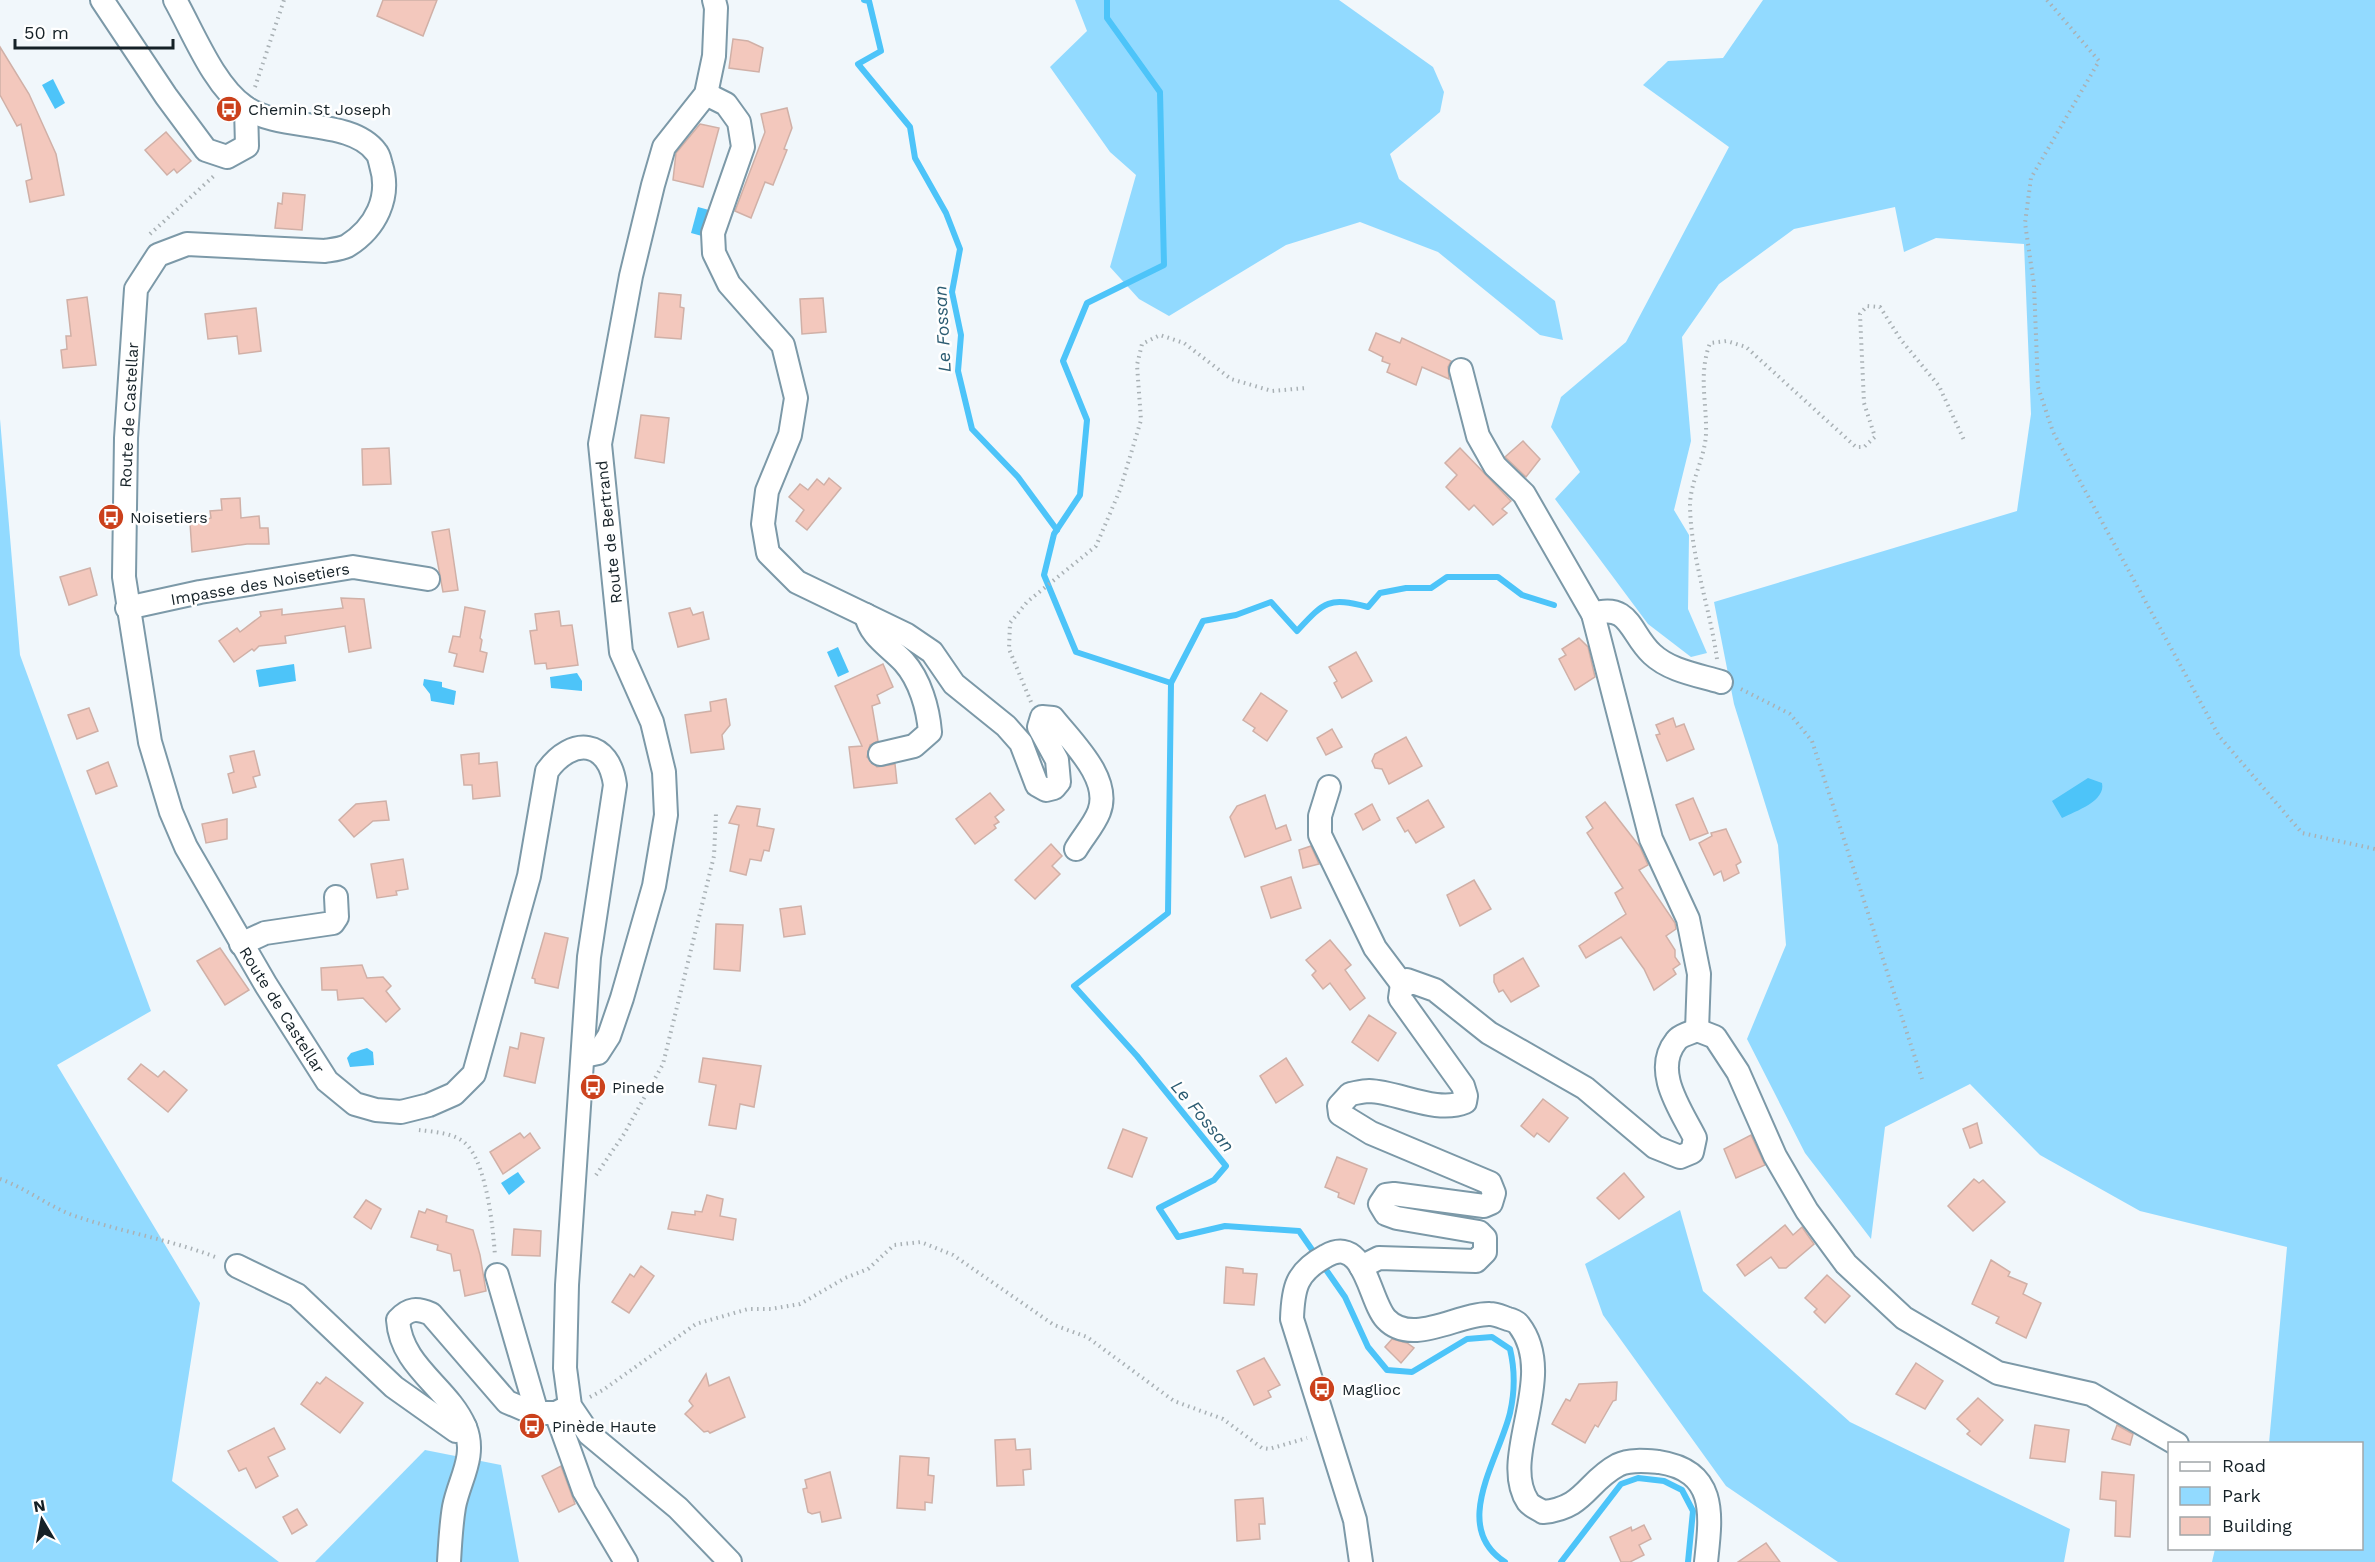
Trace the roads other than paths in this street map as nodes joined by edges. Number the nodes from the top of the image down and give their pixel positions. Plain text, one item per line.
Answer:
1 (102, 0) edge
2 (175, 0) edge
3 (714, 0) edge
4 (706, 93) junction
5 (246, 108) junction
6 (1461, 370) dead end
7 (428, 579) dead end
8 (127, 608) junction
9 (1593, 614) junction
10 (866, 615) junction
11 (1721, 682) road end
12 (880, 754) dead end
13 (1329, 787) dead end
14 (1076, 849) dead end
15 (336, 897) dead end
16 (241, 944) junction
17 (1402, 984) junction
18 (1697, 1030) junction
19 (584, 1056) junction
20 (237, 1266) road end
21 (1361, 1267) junction
22 (496, 1275) road end
23 (554, 1410) junction
24 (465, 1427) junction
25 (2175, 1442) edge
26 (449, 1562) edge
27 (626, 1562) edge
28 (729, 1562) edge
29 (1361, 1562) edge
30 (1706, 1562) edge

1 - 5 street
2 - 5 street
3 - 4 street, Route de Bertrand
4 - 10 street
4 - 19 street, Route de Bertrand
5 - 8 street, Route de Castellar
6 - 9 street
7 - 8 street, Impasse des Noisetiers
8 - 16 street, Route de Castellar
9 - 11 street
9 - 18 street
10 - 12 street
10 - 14 street
13 - 17 street
15 - 16 street
16 - 19 street, Route de Castellar
17 - 18 street
17 - 21 street
18 - 25 street
19 - 23 street, Route de Castellar
20 - 24 street
21 - 29 street
21 - 30 street
22 - 23 street
23 - 24 street
23 - 27 street
23 - 28 street, Route de Castellar
24 - 26 street

